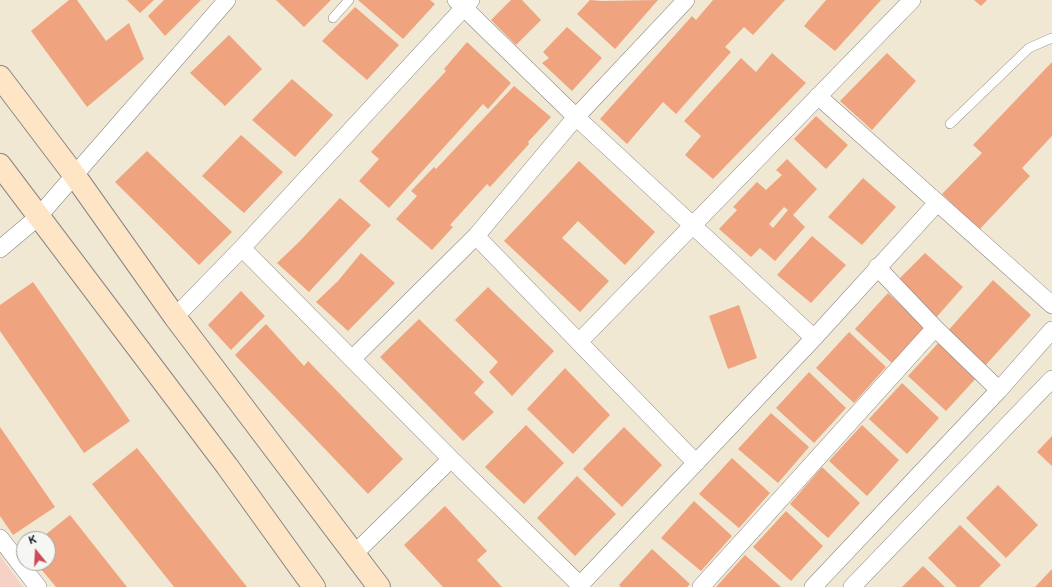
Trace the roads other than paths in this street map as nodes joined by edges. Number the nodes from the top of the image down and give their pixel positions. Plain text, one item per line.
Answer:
1 (227, 0) edge
2 (349, 0) edge
3 (686, 0) edge
4 (912, 0) edge
5 (464, 3) edge
6 (332, 18) dead end
7 (1052, 38) edge
8 (0, 77) edge
9 (818, 96) junction
10 (576, 117) junction
11 (950, 124) dead end
12 (0, 166) edge
13 (75, 176) junction
14 (937, 203) junction
15 (38, 217) junction
16 (691, 226) junction
17 (476, 236) junction
18 (242, 248) junction
19 (0, 249) edge
20 (877, 267) junction
21 (1052, 305) edge
22 (175, 317) junction
23 (935, 328) junction
24 (1052, 330) edge
25 (814, 338) junction
26 (579, 342) junction
27 (352, 360) junction
28 (1052, 379) edge
29 (1000, 390) junction
30 (451, 459) junction
31 (696, 463) junction
32 (0, 538) edge
33 (355, 553) junction
34 (581, 586) edge
35 (38, 587) edge
36 (313, 587) edge
37 (379, 587) edge
38 (701, 587) edge
39 (813, 587) edge
40 (852, 587) edge

1 - 13 street
2 - 6 lane
3 - 10 street
4 - 9 street
5 - 10 street
5 - 18 street
7 - 11 lane
8 - 13 street
9 - 14 street
9 - 16 street
10 - 16 street
10 - 17 street
12 - 15 street
13 - 15 street
13 - 22 street
14 - 20 street
14 - 21 street
15 - 19 street
15 - 36 street
16 - 25 street
16 - 26 street
17 - 26 street
17 - 27 street
18 - 22 street
18 - 27 street
20 - 23 street
20 - 25 street
22 - 33 street
23 - 29 street
23 - 38 street
24 - 29 street
25 - 31 street
26 - 31 street
27 - 30 street
28 - 40 street
29 - 39 street
30 - 33 street
30 - 34 street
31 - 34 street
32 - 35 street
33 - 37 street

